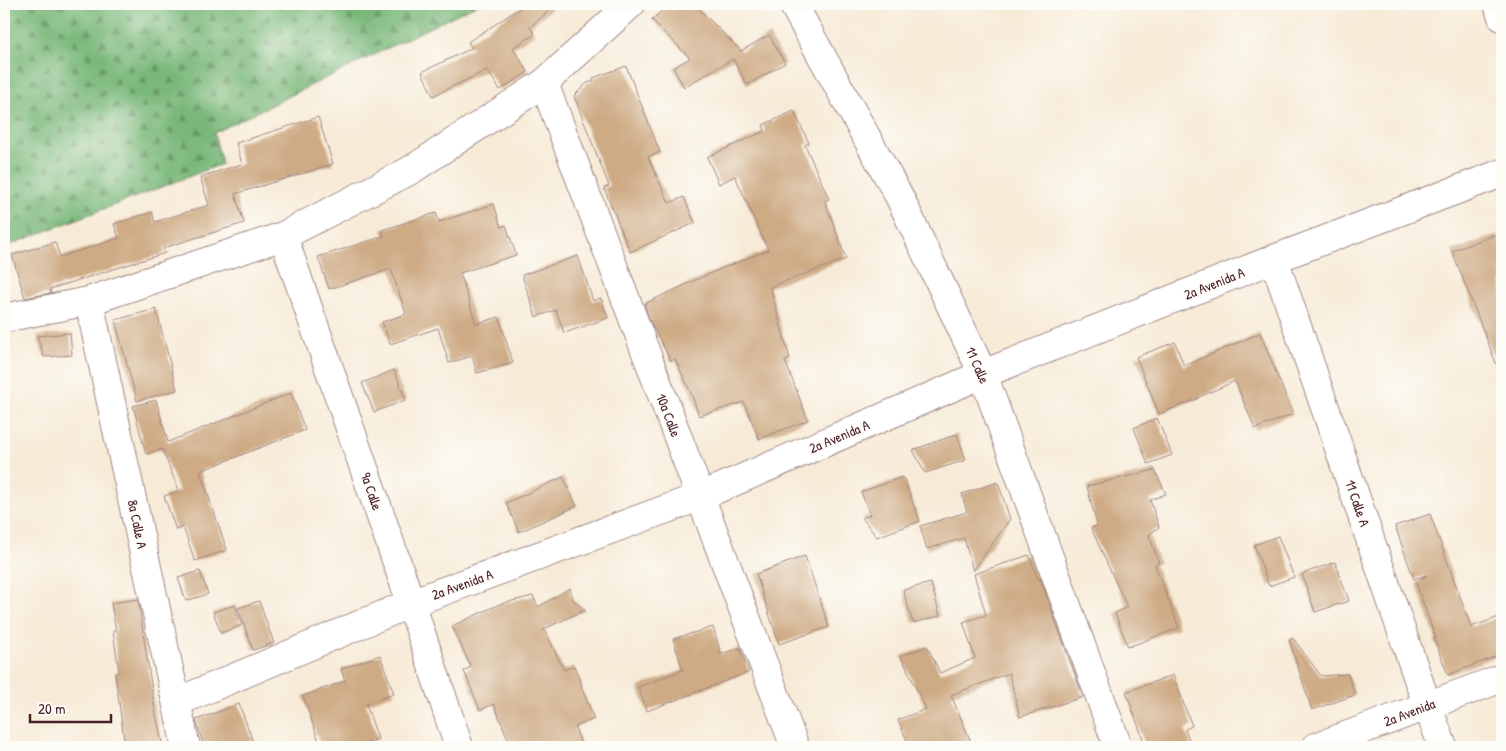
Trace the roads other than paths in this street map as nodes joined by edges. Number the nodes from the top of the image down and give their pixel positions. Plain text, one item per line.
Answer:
1 (631, 4) edge
2 (793, 4) edge
3 (1498, 4) edge
4 (1502, 17) edge
5 (544, 82) junction
6 (1502, 173) edge
7 (283, 236) junction
8 (1274, 259) junction
9 (89, 301) junction
10 (4, 318) edge
11 (983, 374) junction
12 (699, 497) junction
13 (411, 603) junction
14 (1502, 678) edge
15 (177, 702) junction
16 (1427, 705) junction
17 (186, 747) edge
18 (459, 747) edge
19 (795, 747) edge
20 (1118, 747) edge
21 (1316, 747) edge
22 (1443, 747) edge

1 - 5 street
2 - 11 street, 11 Calle
3 - 4 street
5 - 7 street
5 - 12 street, 10a Calle
6 - 8 street, 2a Avenida A
7 - 9 street
7 - 13 street, 9a Calle
8 - 11 street, 2a Avenida A
8 - 16 street, 11 Calle A
9 - 10 street
9 - 15 street, 8a Calle A
11 - 12 street, 2a Avenida A
11 - 20 street, 11 Calle
12 - 13 street, 2a Avenida A
12 - 19 street, 10a Calle
13 - 15 street, 2a Avenida A
13 - 18 street, 9a Calle
14 - 16 street, 2a Avenida
15 - 17 street, 8a Calle A
16 - 21 street, 2a Avenida
16 - 22 street, 11 Calle A

